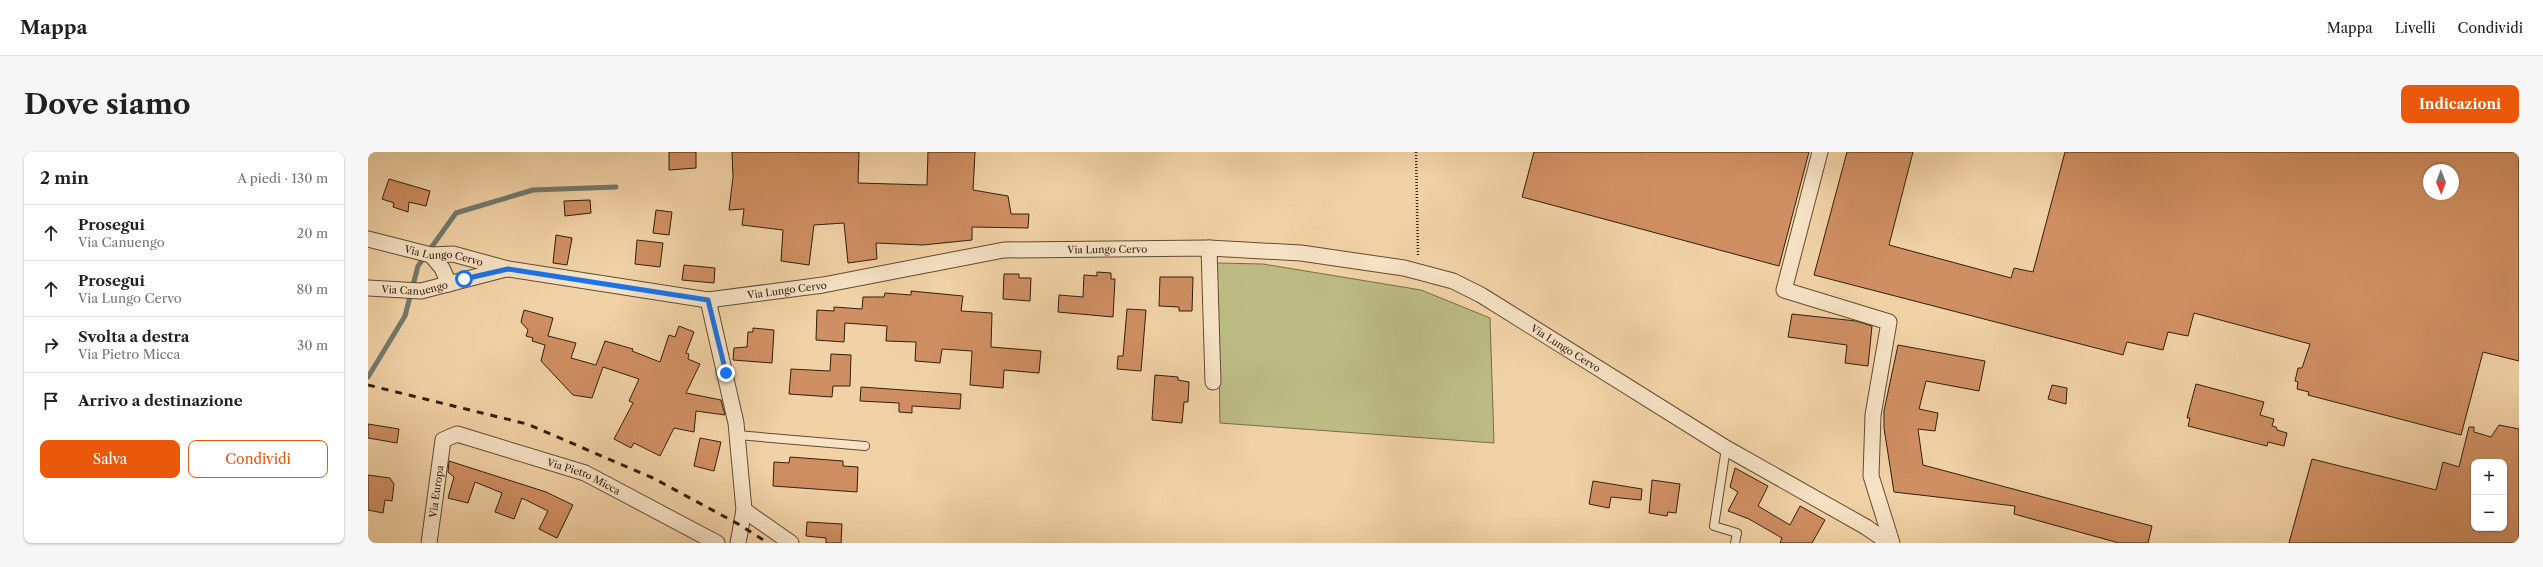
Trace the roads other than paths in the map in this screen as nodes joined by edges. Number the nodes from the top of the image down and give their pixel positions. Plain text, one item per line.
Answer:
1 (1820, 152) edge
2 (368, 239) edge
3 (1209, 248) junction
4 (424, 253) junction
5 (508, 269) junction
6 (449, 284) junction
7 (368, 288) edge
8 (708, 300) junction
9 (1213, 382) dead end
10 (737, 435) junction
11 (443, 440) joint
12 (865, 446) dead end
13 (1726, 448) junction
14 (744, 510) junction
15 (429, 543) edge
16 (716, 543) edge
17 (738, 543) edge
18 (791, 543) edge
19 (1736, 543) edge
20 (1891, 543) edge

1 - 20 street
2 - 4 street, Via Lungo Cervo
3 - 8 street, Via Lungo Cervo
3 - 9 street
3 - 13 street, Via Lungo Cervo
4 - 5 street, Via Lungo Cervo
4 - 6 street
5 - 6 street, Via Canuengo
5 - 8 street, Via Lungo Cervo
6 - 7 street, Via Canuengo
8 - 10 street
10 - 12 lane
10 - 14 street
11 - 15 street, Via Europa
11 - 16 street, Via Pietro Micca
13 - 19 lane
13 - 20 street, Via Lungo Cervo
14 - 17 street
14 - 18 street

